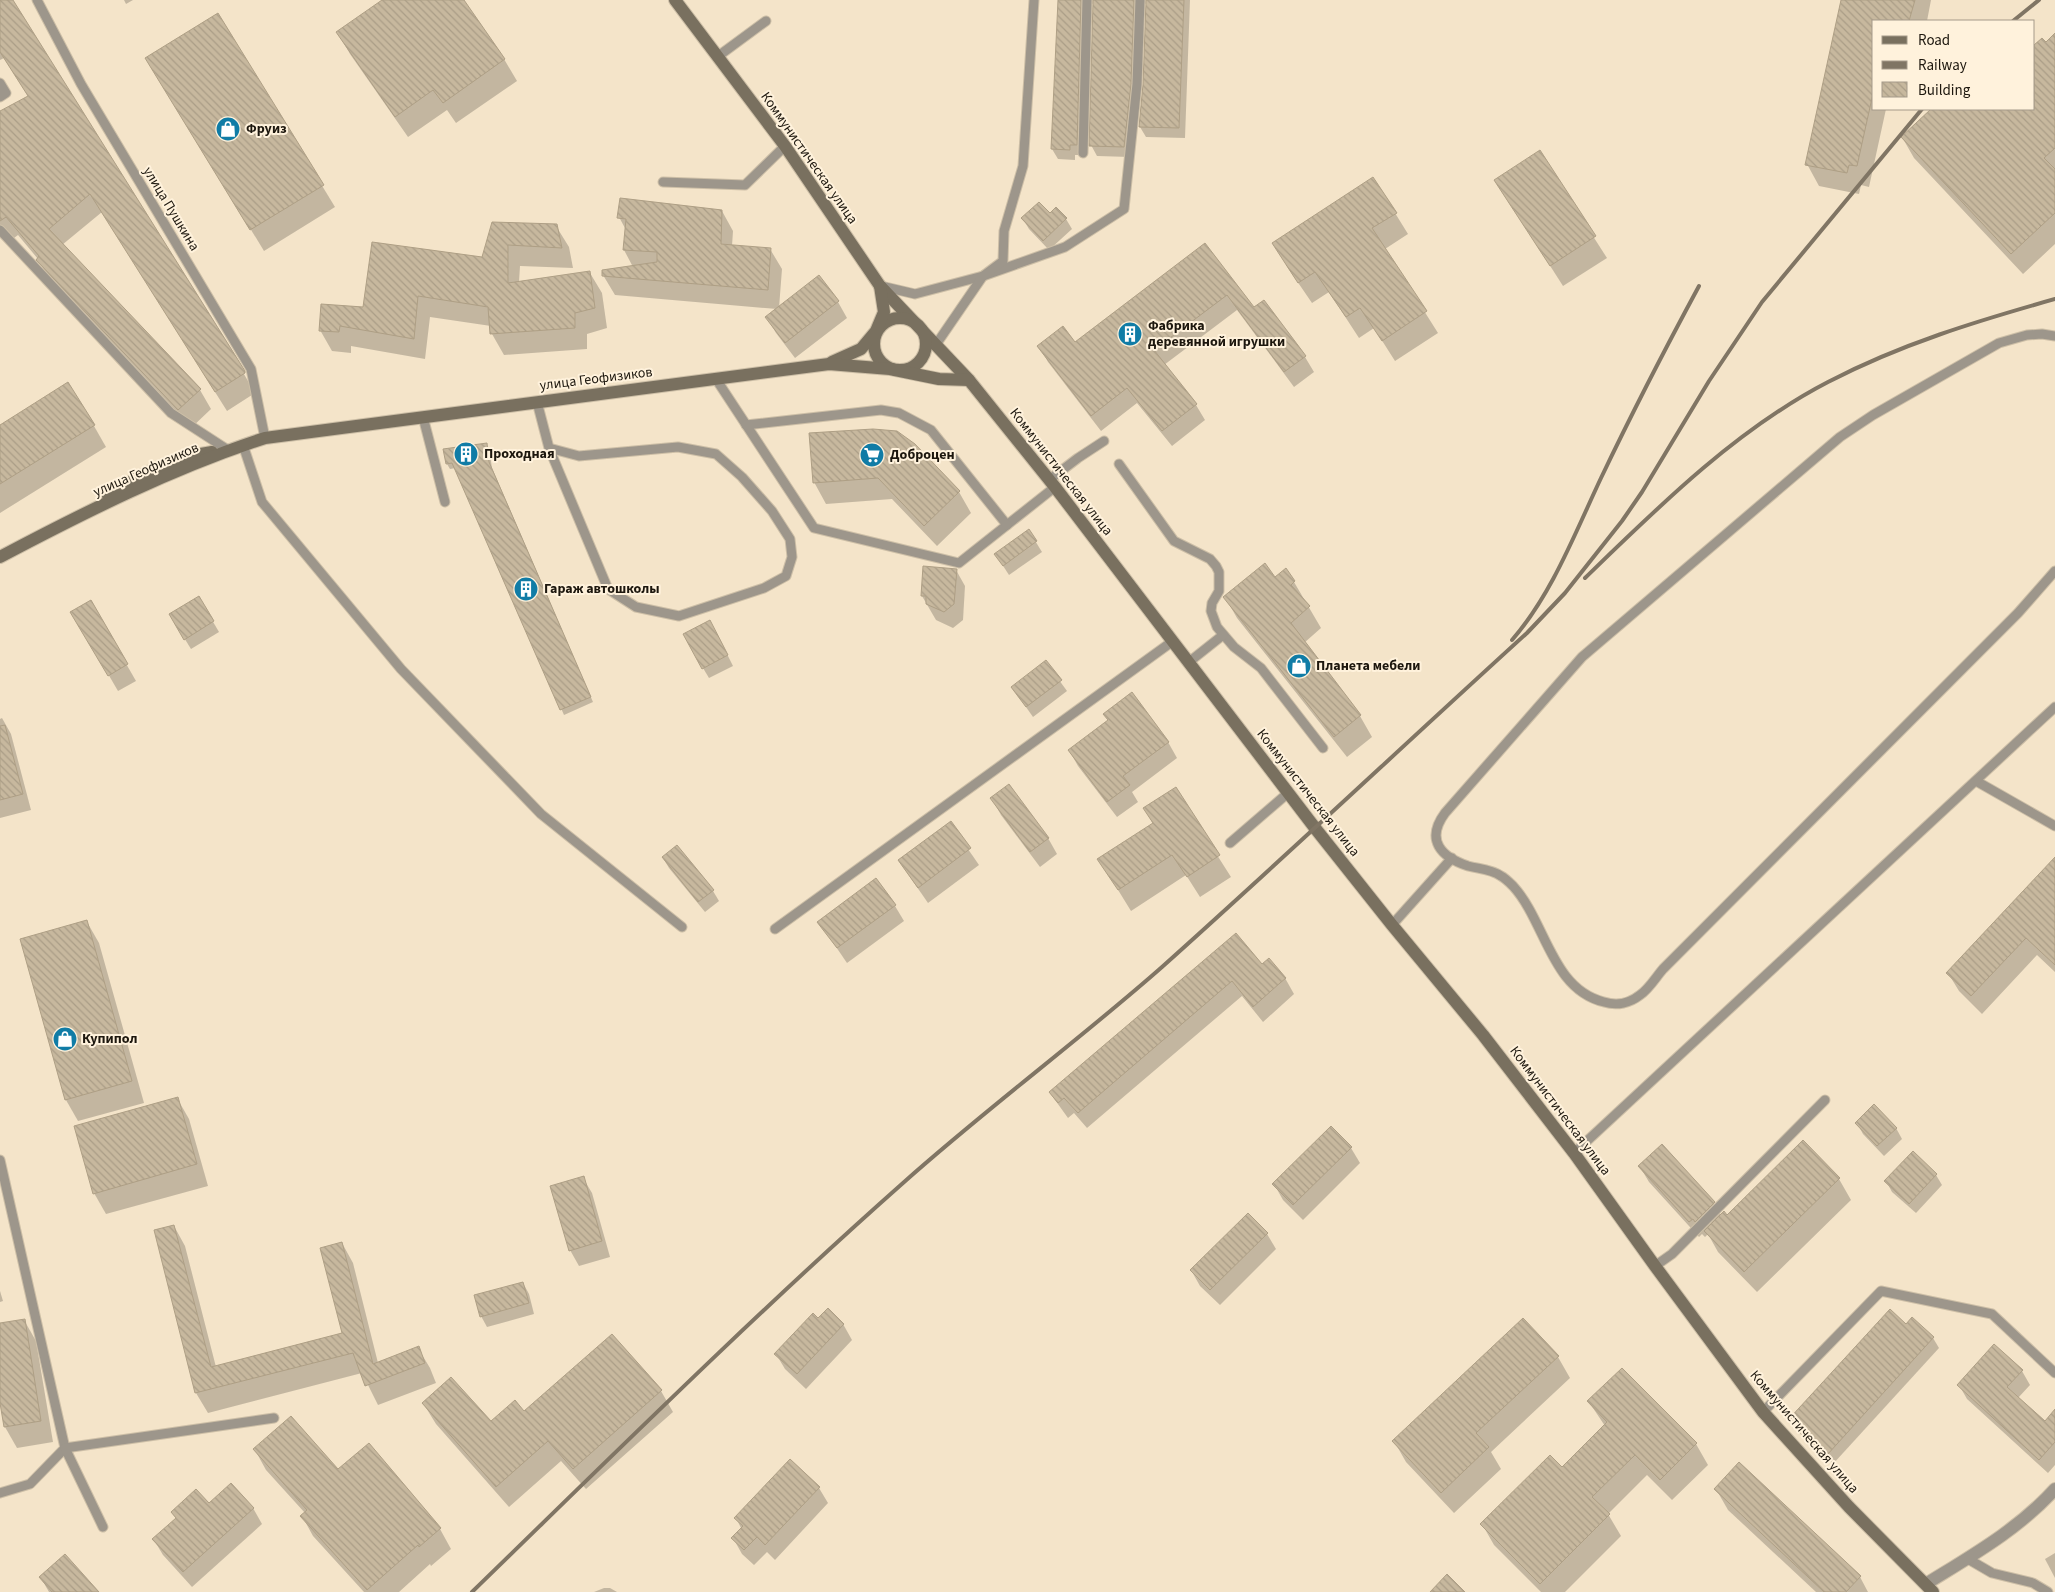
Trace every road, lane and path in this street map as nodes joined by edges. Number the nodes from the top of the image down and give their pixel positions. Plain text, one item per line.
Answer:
1 (37, 0) edge
2 (675, 0) edge
3 (1034, 0) edge
4 (1087, 0) edge
5 (1140, 0) edge
6 (766, 21) dead end
7 (717, 57) junction
8 (0, 83) edge
9 (0, 97) edge
10 (785, 146) junction
11 (1083, 153) dead end
12 (663, 182) dead end
13 (0, 230) edge
14 (982, 276) junction
15 (880, 286) junction
16 (919, 326) junction
17 (876, 332) junction
18 (2055, 336) edge
19 (935, 346) junction
20 (829, 364) junction
21 (890, 369) junction
22 (716, 378) junction
23 (969, 380) junction
24 (537, 402) junction
25 (424, 417) junction
26 (746, 425) junction
27 (265, 438) junction
28 (1104, 442) dead end
29 (243, 446) junction
30 (549, 448) junction
31 (228, 450) junction
32 (1120, 464) dead end
33 (1052, 484) junction
34 (446, 502) dead end
35 (1007, 525) junction
36 (0, 558) edge
37 (2055, 571) edge
38 (1223, 635) junction
39 (1173, 641) junction
40 (1189, 662) junction
41 (2055, 707) edge
42 (1323, 748) dead end
43 (1976, 781) junction
44 (1288, 793) junction
45 (2055, 826) edge
46 (1230, 843) dead end
47 (1452, 858) junction
48 (1392, 925) junction
49 (682, 927) dead end
50 (775, 929) dead end
51 (1825, 1100) dead end
52 (1574, 1153) junction
53 (0, 1160) edge
54 (1655, 1266) junction
55 (2055, 1373) edge
56 (1763, 1412) junction
57 (274, 1418) dead end
58 (64, 1448) junction
59 (2055, 1489) edge
60 (0, 1493) edge
61 (103, 1527) dead end
62 (1968, 1559) junction
63 (1930, 1588) edge
64 (2048, 1592) edge

1 - 27 lane, улица Пушкина
2 - 7 main road, Коммунистическая улица
3 - 14 lane
4 - 11 lane
5 - 14 lane
6 - 7 lane
7 - 10 main road, Коммунистическая улица
8 - 9 lane
10 - 12 lane
10 - 15 main road, Коммунистическая улица
13 - 31 lane
14 - 15 lane
14 - 19 lane
15 - 16 main road, Коммунистическая улица
15 - 17 main road
16 - 17 main road
16 - 19 main road, Коммунистическая улица
16 - 21 main road
17 - 20 main road
17 - 21 main road
18 - 47 lane
19 - 23 main road, Коммунистическая улица
20 - 21 main road, улица Геофизиков
20 - 22 main road, улица Геофизиков
21 - 23 main road, улица Геофизиков
22 - 24 main road, улица Геофизиков
22 - 26 lane
23 - 33 main road, Коммунистическая улица
24 - 25 main road, улица Геофизиков
24 - 30 lane
25 - 27 main road, улица Геофизиков
25 - 34 lane
26 - 35 lane
26 - 35 lane
27 - 29 main road, улица Геофизиков
28 - 33 lane
29 - 31 main road, улица Геофизиков
29 - 49 lane
30 - 30 lane
31 - 36 main road, улица Геофизиков
32 - 38 lane
33 - 35 lane
33 - 39 main road, Коммунистическая улица
37 - 47 lane
38 - 40 lane
38 - 42 lane
39 - 40 main road, Коммунистическая улица
39 - 50 lane
40 - 44 main road, Коммунистическая улица
41 - 43 lane
43 - 45 lane
43 - 52 lane
44 - 46 lane
44 - 48 main road, Коммунистическая улица
47 - 48 lane
48 - 52 main road, Коммунистическая улица
51 - 54 lane
52 - 54 main road, Коммунистическая улица
53 - 58 lane
54 - 56 main road, Коммунистическая улица
55 - 56 lane
56 - 63 main road, Коммунистическая улица
57 - 58 lane
58 - 60 lane
58 - 61 lane
59 - 62 street
62 - 63 street
62 - 64 lane

